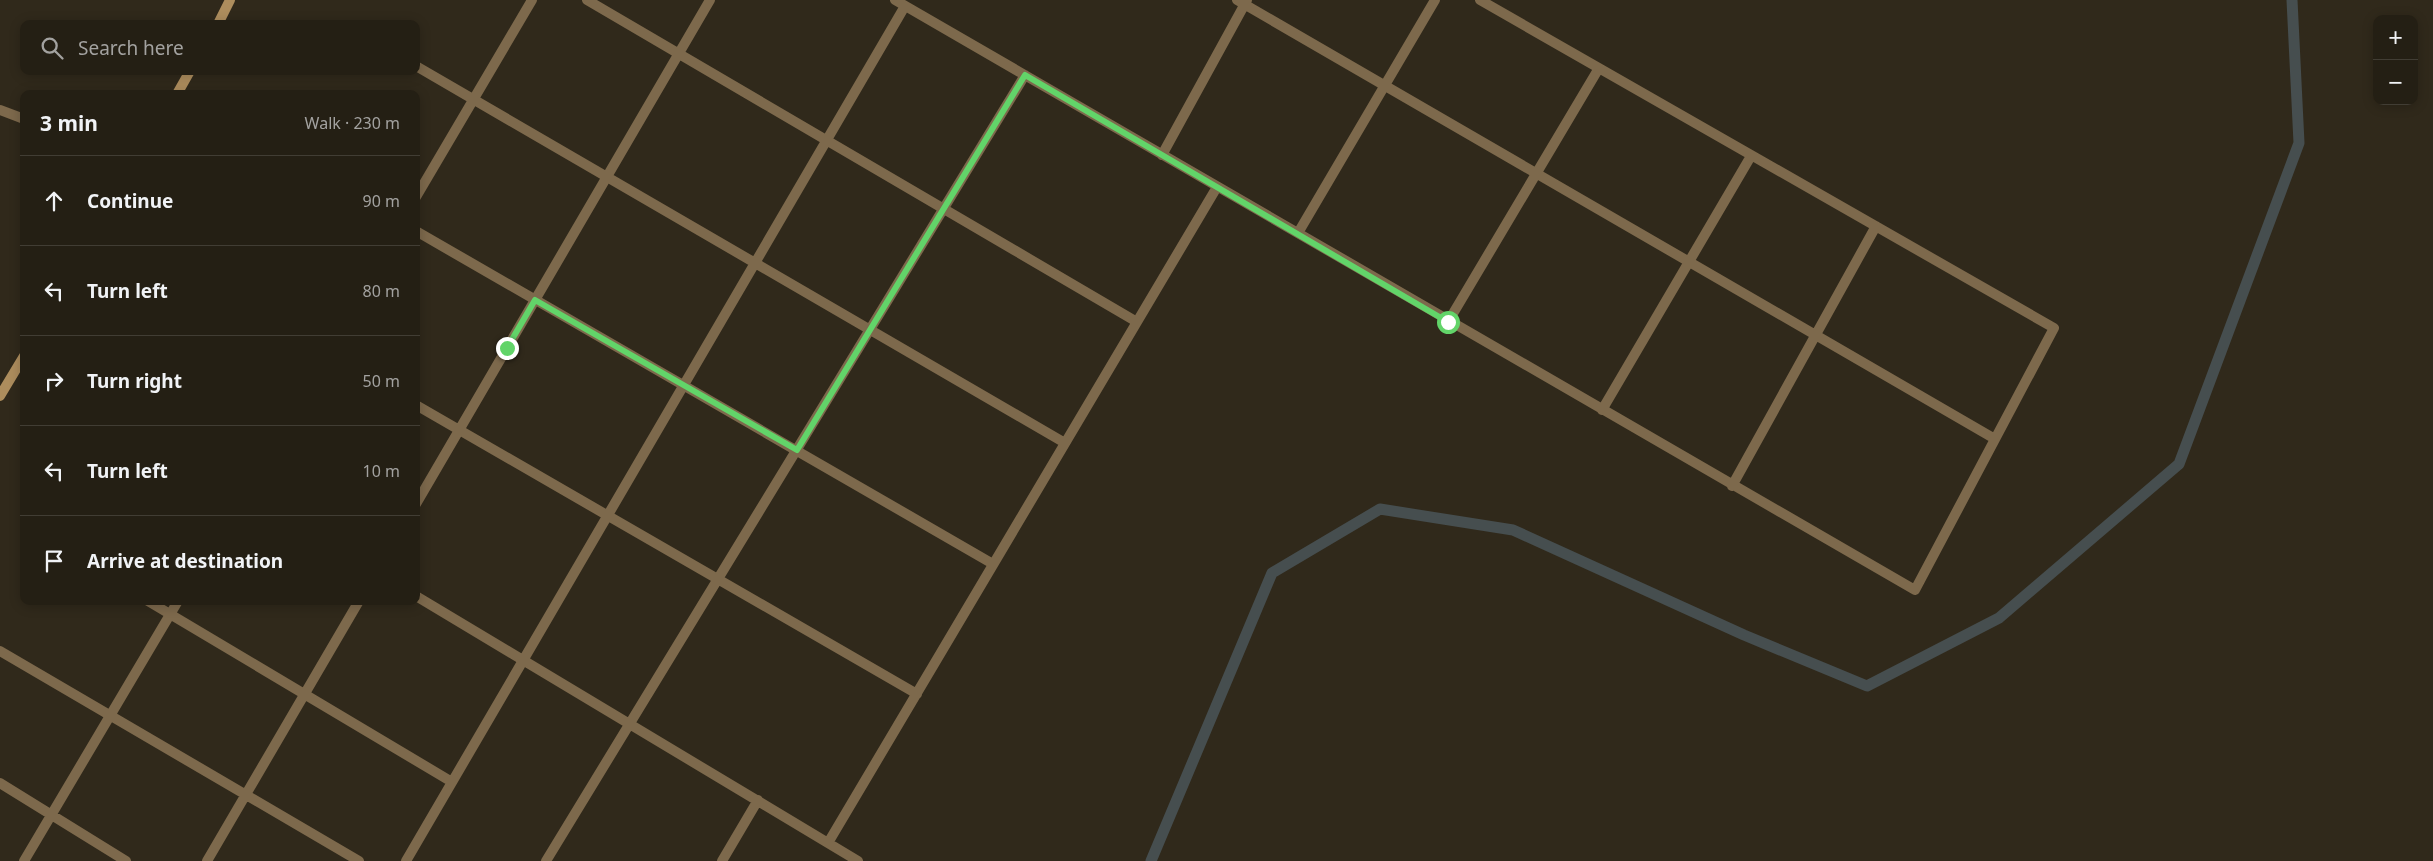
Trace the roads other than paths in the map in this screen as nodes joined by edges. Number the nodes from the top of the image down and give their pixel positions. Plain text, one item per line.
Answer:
1 (230, 0) edge
2 (532, 0) edge
3 (587, 0) edge
4 (710, 0) edge
5 (895, 0) edge
6 (1435, 0) edge
7 (1480, 0) edge
8 (1243, 1) edge
9 (905, 6) junction
10 (220, 20) edge
11 (679, 54) junction
12 (420, 68) edge
13 (1599, 68) junction
14 (188, 75) edge
15 (1025, 75) junction
16 (1385, 85) junction
17 (179, 90) edge
18 (474, 99) junction
19 (0, 110) edge
20 (20, 118) edge
21 (827, 140) junction
22 (1162, 155) junction
23 (1751, 156) junction
24 (1537, 173) junction
25 (607, 177) junction
26 (1216, 187) junction
27 (420, 190) edge
28 (944, 208) junction
29 (1876, 226) junction
30 (420, 233) edge
31 (1298, 233) junction
32 (1689, 261) junction
33 (755, 263) junction
34 (535, 300) junction
35 (1137, 322) junction
36 (1448, 322) junction
37 (870, 330) junction
38 (1816, 335) junction
39 (20, 363) edge
40 (683, 385) junction
41 (0, 396) edge
42 (420, 406) edge
43 (1602, 410) junction
44 (460, 430) junction
45 (1995, 439) junction
46 (1065, 443) junction
47 (797, 450) junction
48 (1732, 486) junction
49 (420, 497) edge
50 (608, 515) junction
51 (993, 564) junction
52 (718, 579) junction
53 (420, 598) edge
54 (154, 605) edge
55 (176, 605) edge
56 (357, 605) edge
57 (170, 615) junction
58 (0, 651) edge
59 (523, 661) junction
60 (917, 694) junction
61 (304, 695) junction
62 (110, 715) junction
63 (629, 724) junction
64 (452, 782) junction
65 (0, 784) edge
66 (246, 794) junction
67 (758, 800) junction
68 (51, 815) junction
69 (828, 843) junction
70 (24, 861) edge
71 (126, 861) edge
72 (207, 861) edge
73 (359, 861) edge
74 (406, 861) edge
75 (546, 861) edge
76 (722, 861) edge
77 (858, 861) edge

1 - 10 street
2 - 18 street
3 - 11 street
4 - 11 street
5 - 9 street
6 - 16 street
7 - 13 street
8 - 16 street
8 - 22 street
9 - 15 street
9 - 21 street
11 - 21 street
11 - 25 street
12 - 18 street
13 - 23 street
13 - 24 street
14 - 17 street
15 - 22 street
15 - 28 street
16 - 24 street
16 - 31 street
18 - 25 street
18 - 27 street
19 - 20 street
21 - 28 street
21 - 33 street
22 - 26 street
23 - 29 street
23 - 32 street
24 - 32 street
24 - 36 street
25 - 33 street
25 - 34 street
26 - 31 street
26 - 35 street
28 - 35 street
28 - 37 street
29 - 38 street
29 - 45 street
30 - 34 street
31 - 36 street
32 - 38 street
32 - 43 street
33 - 37 street
33 - 40 street
34 - 40 street
34 - 44 street
35 - 46 street
36 - 43 street
37 - 46 street
37 - 47 street
38 - 45 street
38 - 48 street
39 - 41 street
40 - 47 street
40 - 50 street
42 - 44 street
43 - 48 street
44 - 49 street
44 - 50 street
45 - 48 street
46 - 51 street
47 - 51 street
47 - 52 street
50 - 52 street
50 - 59 street
51 - 60 street
52 - 60 street
52 - 63 street
53 - 59 street
54 - 57 street
55 - 57 street
56 - 61 street
57 - 61 street
57 - 62 street
58 - 62 street
59 - 63 street
59 - 64 street
60 - 69 street
61 - 64 street
61 - 66 street
62 - 66 street
62 - 68 street
63 - 67 street
63 - 75 street
64 - 74 street
65 - 68 street
66 - 72 street
66 - 73 street
67 - 69 street
67 - 76 street
68 - 70 street
68 - 71 street
69 - 77 street

